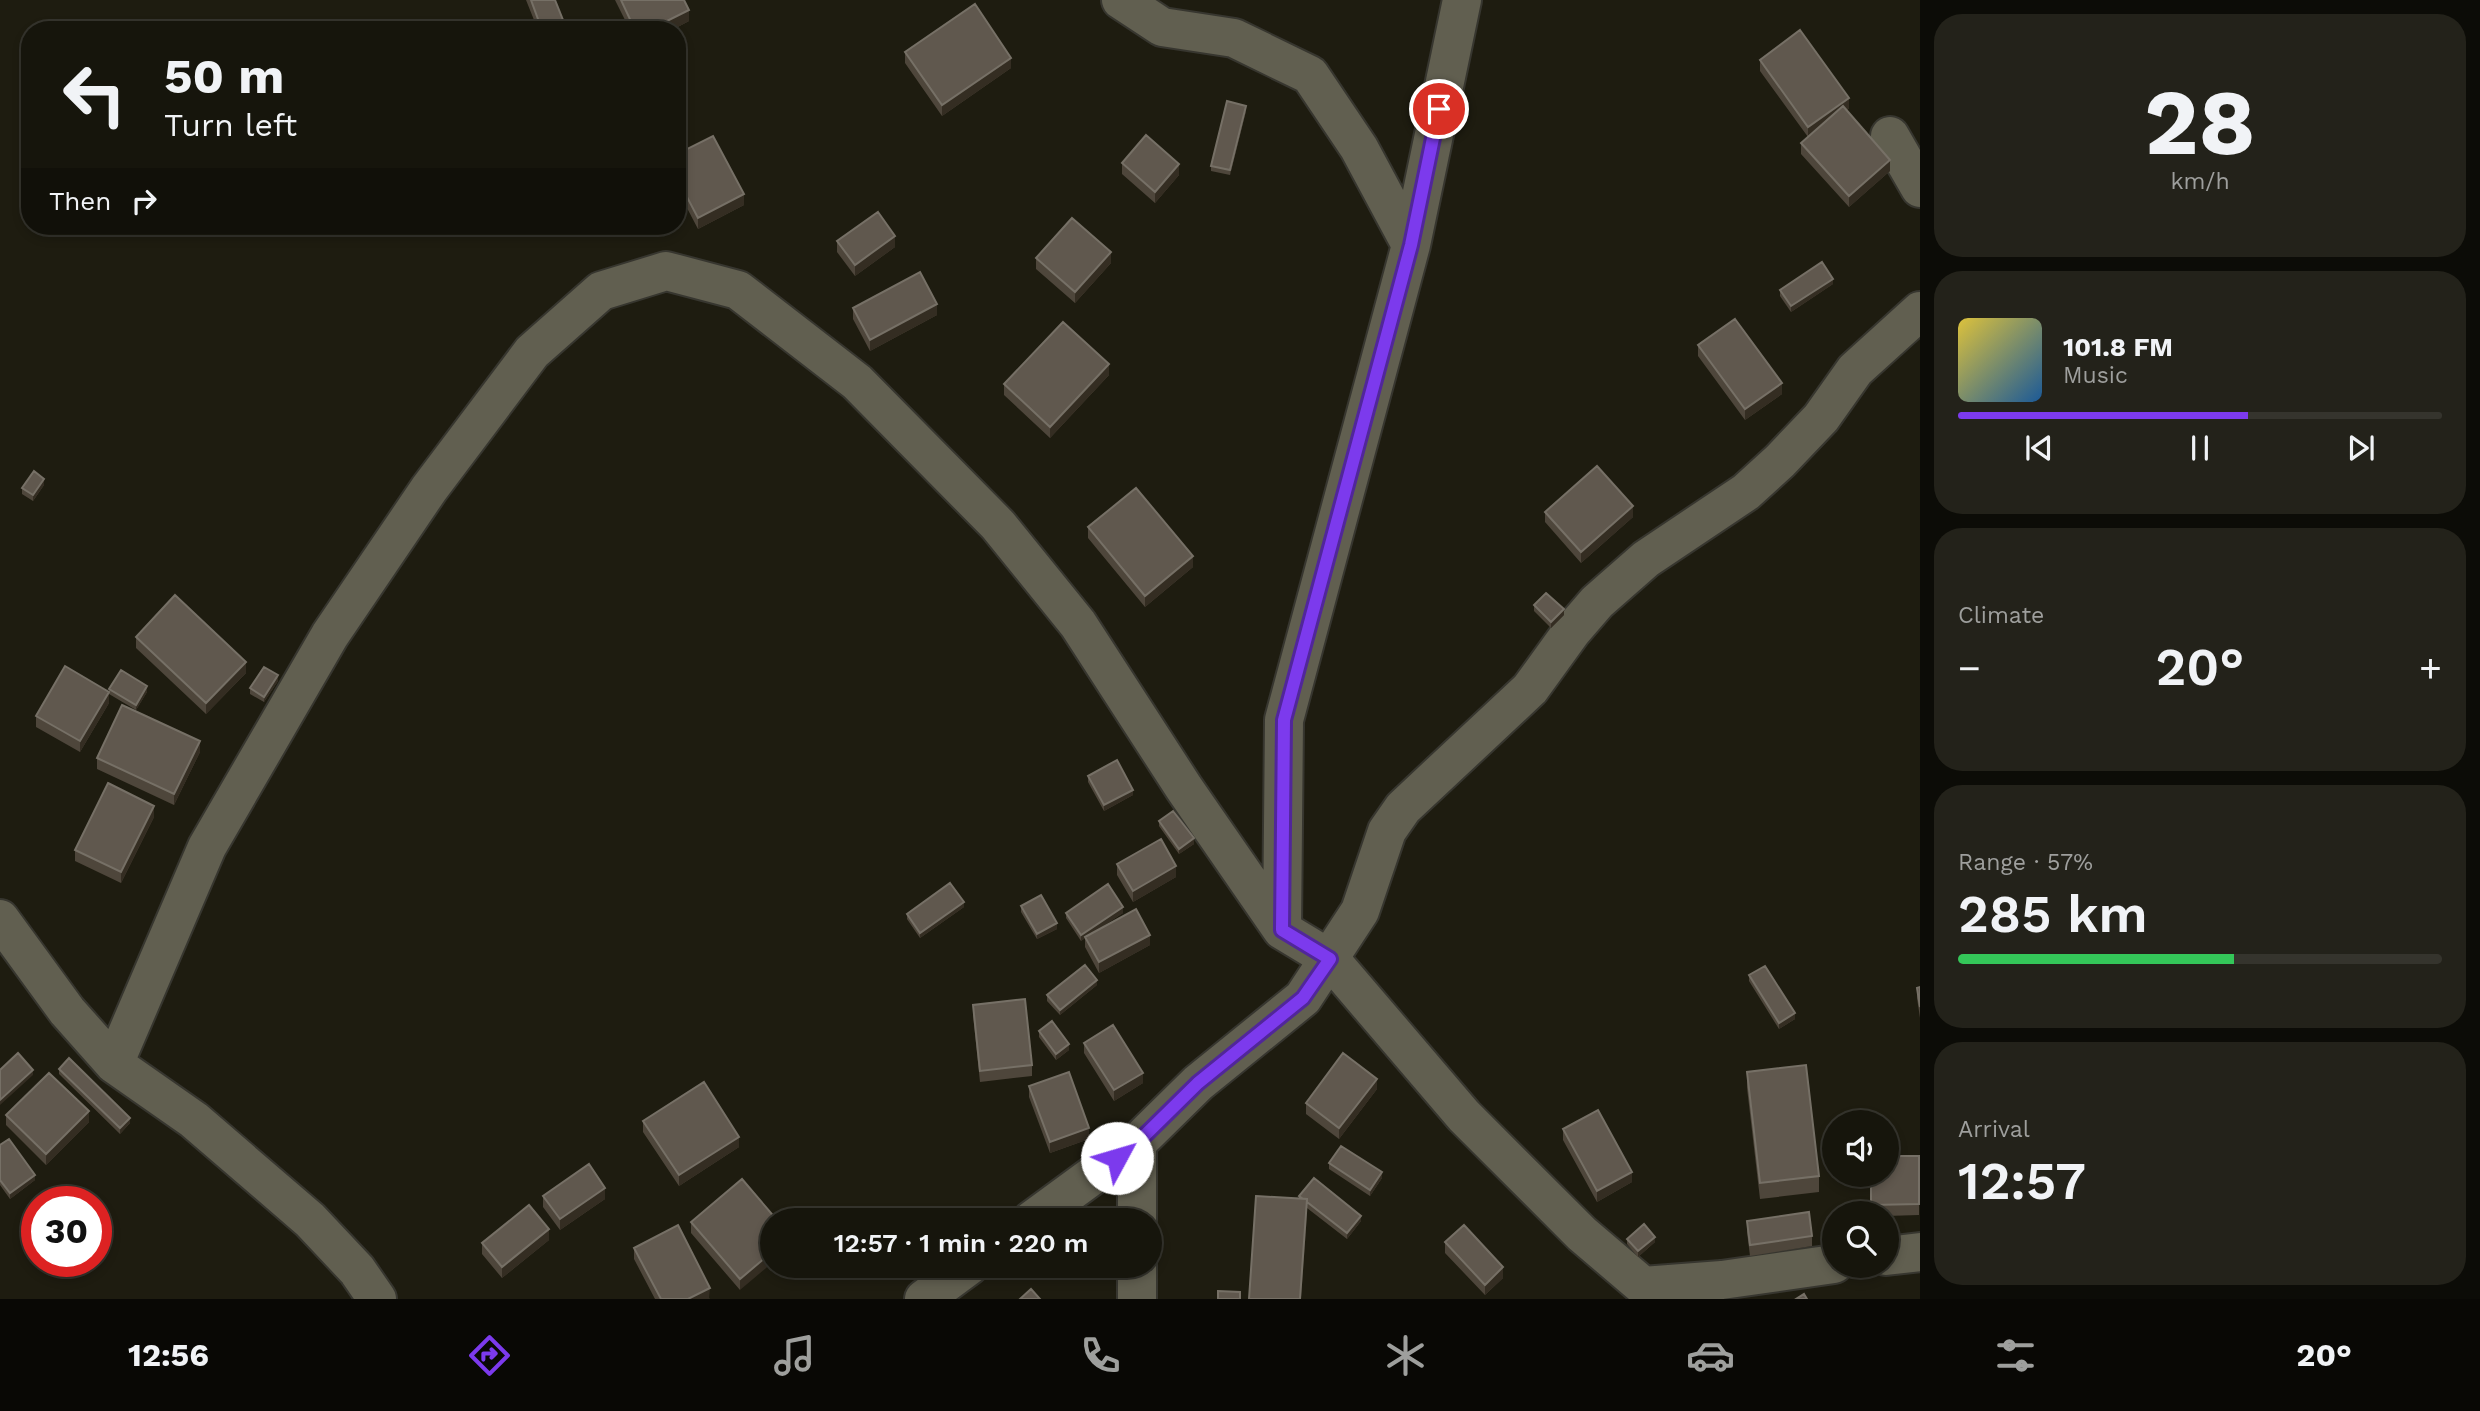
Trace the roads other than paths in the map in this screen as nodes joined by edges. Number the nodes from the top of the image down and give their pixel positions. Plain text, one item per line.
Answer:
1 (1121, 0) edge
2 (1462, 0) edge
3 (1890, 136) dead end
4 (1920, 188) edge
5 (1411, 245) junction
6 (1920, 311) edge
7 (0, 919) edge
8 (1282, 930) junction
9 (1330, 959) junction
10 (114, 1063) junction
11 (1137, 1143) junction
12 (1048, 1208) edge
13 (1137, 1208) edge
14 (1920, 1252) edge
15 (1899, 1254) edge
16 (1822, 1266) edge
17 (952, 1278) edge
18 (1137, 1278) edge
19 (1648, 1292) edge
20 (377, 1299) edge
21 (924, 1299) edge
22 (1137, 1299) edge

1 - 5 street
2 - 5 street
3 - 4 street
5 - 8 street
6 - 9 street
7 - 10 street
8 - 9 street
8 - 10 street
9 - 11 street
9 - 19 street
10 - 20 street
11 - 12 street
11 - 13 street
14 - 15 street
16 - 19 street
17 - 21 street
18 - 22 street

